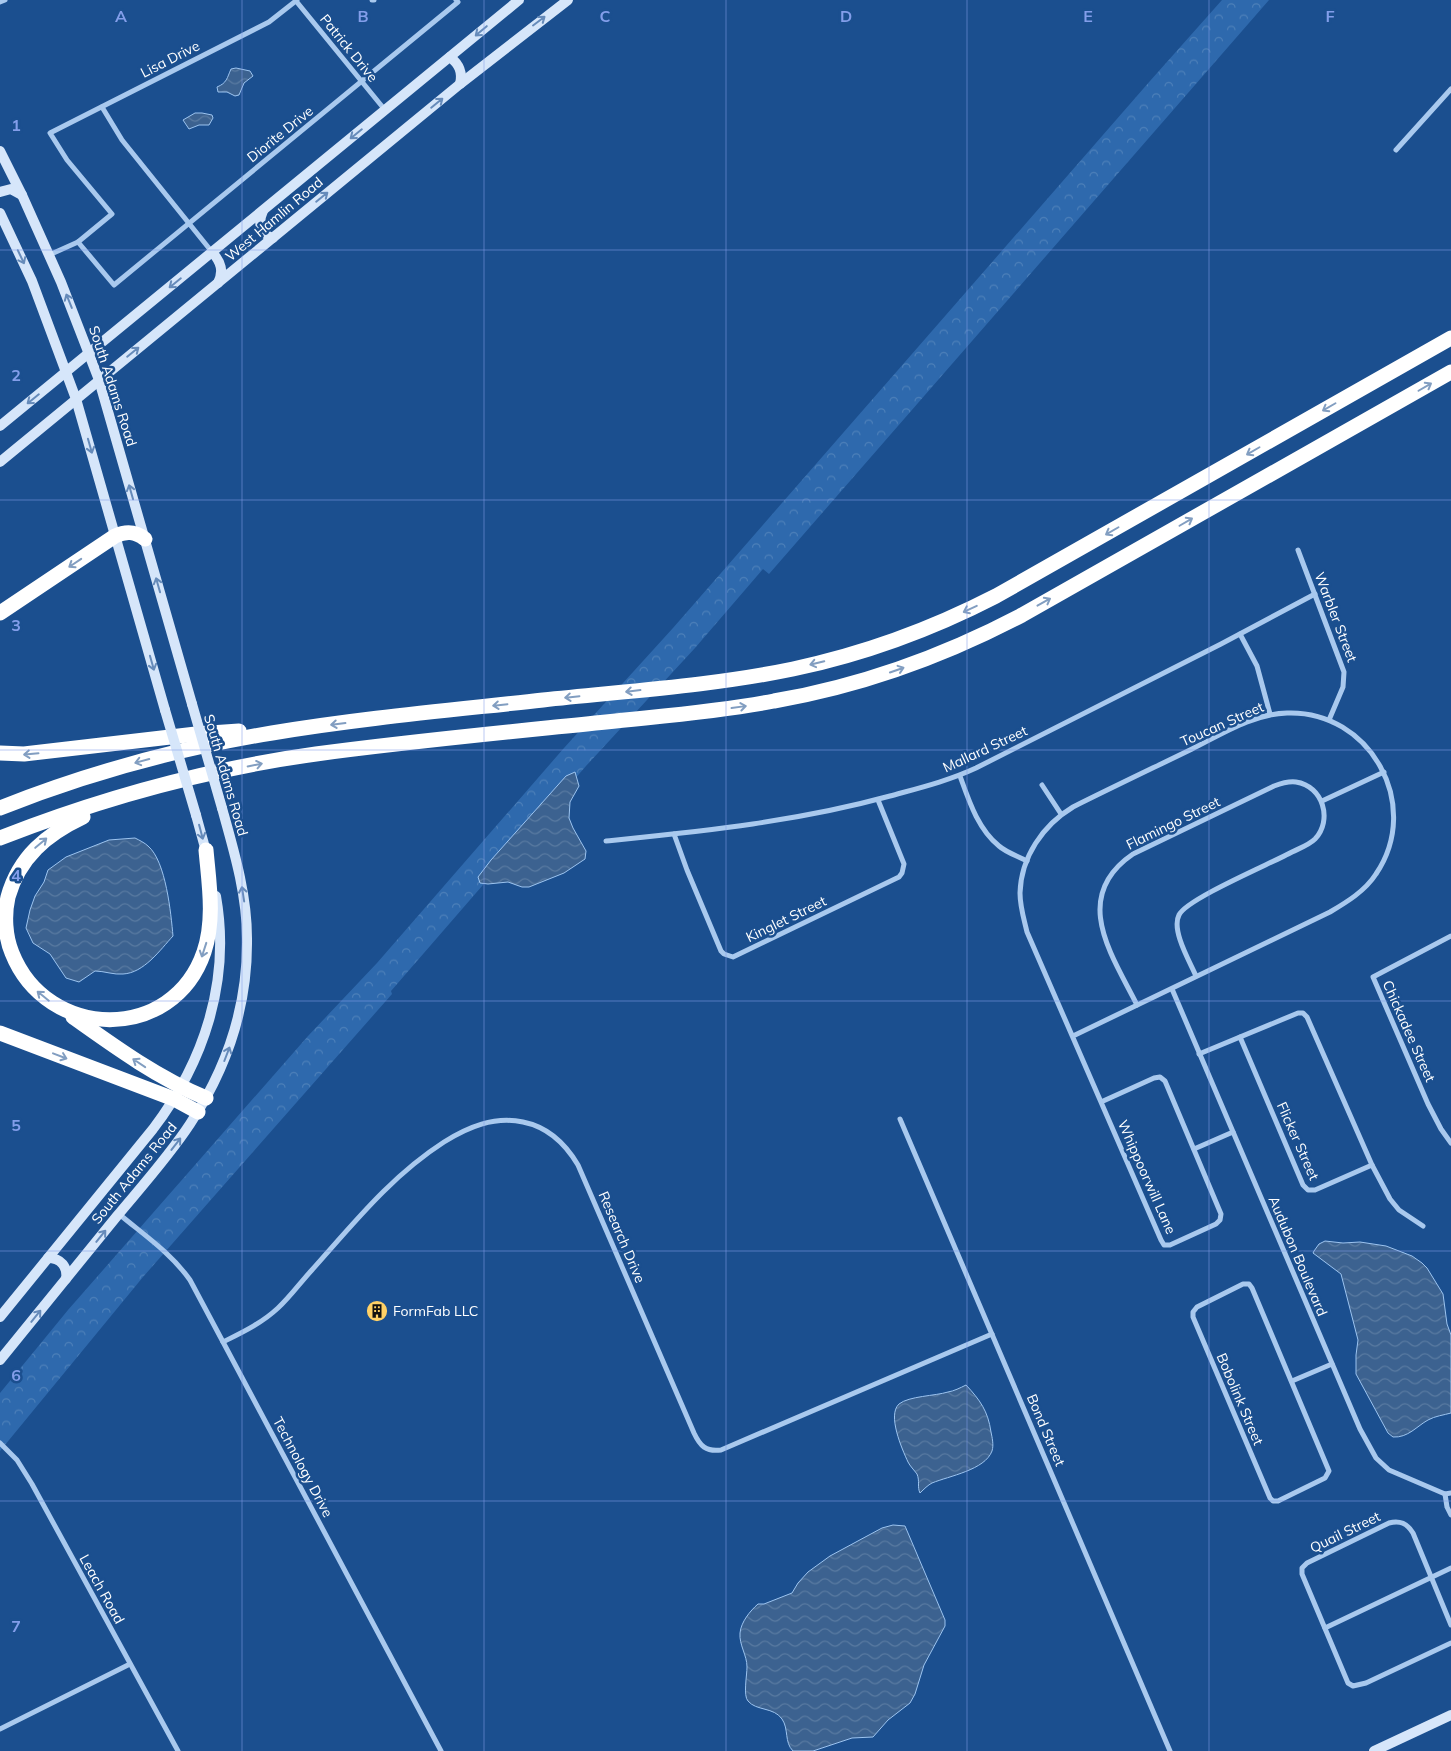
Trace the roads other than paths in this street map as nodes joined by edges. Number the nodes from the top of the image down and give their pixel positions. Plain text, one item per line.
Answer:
1 (5, 0) edge
2 (296, 0) edge
3 (456, 0) edge
4 (519, 0) edge
5 (568, 0) edge
6 (0, 2) edge
7 (450, 57) junction
8 (362, 82) junction
9 (460, 84) junction
10 (1451, 89) edge
11 (102, 107) junction
12 (385, 110) junction
13 (1396, 150) dead end
14 (0, 152) edge
15 (0, 192) edge
16 (22, 195) junction
17 (263, 210) junction
18 (0, 213) edge
19 (189, 224) junction
20 (273, 238) junction
21 (78, 242) junction
22 (212, 252) junction
23 (50, 255) junction
24 (217, 284) junction
25 (1451, 330) edge
26 (1451, 338) edge
27 (90, 353) junction
28 (67, 372) junction
29 (1451, 372) edge
30 (99, 380) junction
31 (1362, 388) junction
32 (76, 399) junction
33 (0, 426) edge
34 (0, 462) edge
35 (116, 536) junction
36 (145, 539) junction
37 (1298, 550) dead end
38 (1315, 594) junction
39 (0, 613) edge
40 (1240, 634) junction
41 (1270, 714) junction
42 (1330, 720) junction
43 (310, 727) junction
44 (0, 753) edge
45 (1384, 772) junction
46 (960, 776) junction
47 (1042, 785) dead end
48 (139, 792) junction
49 (878, 800) junction
50 (1322, 801) junction
51 (0, 808) edge
52 (1061, 814) junction
53 (674, 834) junction
54 (0, 838) edge
55 (606, 841) dead end
56 (206, 850) junction
57 (1027, 861) junction
58 (1450, 939) edge
59 (1196, 976) junction
60 (1172, 988) junction
61 (1137, 1005) junction
62 (63, 1010) junction
63 (0, 1033) edge
64 (1073, 1036) junction
65 (1240, 1037) junction
66 (1199, 1054) junction
67 (178, 1093) junction
68 (206, 1098) junction
69 (1102, 1102) junction
70 (198, 1112) junction
71 (900, 1119) dead end
72 (1232, 1132) junction
73 (1451, 1143) edge
74 (1194, 1149) junction
75 (1372, 1165) junction
76 (119, 1214) junction
77 (1423, 1226) dead end
78 (48, 1258) junction
79 (66, 1279) junction
80 (0, 1317) edge
81 (992, 1334) junction
82 (223, 1342) junction
83 (0, 1360) edge
84 (1332, 1364) junction
85 (1292, 1381) junction
86 (0, 1442) edge
87 (1448, 1494) edge
88 (1451, 1515) edge
89 (1451, 1568) edge
90 (1430, 1577) junction
91 (1451, 1625) edge
92 (1325, 1628) junction
93 (1451, 1642) edge
94 (130, 1664) junction
95 (1451, 1715) edge
96 (0, 1729) edge
97 (178, 1751) edge
98 (441, 1751) edge
99 (1170, 1751) edge
100 (1374, 1751) edge

1 - 6 street
2 - 8 street, Patrick Drive
2 - 11 street, Lisa Drive
3 - 8 street, Diorite Drive
4 -> 7 main road, West Hamlin Road
9 -> 5 main road, West Hamlin Road
7 - 9 main road
7 - 12 main road, West Hamlin Road
8 - 12 street, Patrick Drive
8 - 19 street, Diorite Drive
20 -> 9 main road, West Hamlin Road
10 - 13 street
11 - 19 street
11 - 21 street, Lisa Drive
12 -> 17 main road, West Hamlin Road
14 - 16 main road, South Adams Road
15 - 16 main road
16 - 23 main road, South Adams Road
17 - 20 main road
17 - 22 main road, West Hamlin Road
18 -> 28 main road, South Adams Road
19 - 21 street, Diorite Drive
19 - 22 street
20 - 24 main road, West Hamlin Road
21 - 23 street
22 - 24 main road
22 -> 27 main road, West Hamlin Road
27 -> 23 main road, South Adams Road
30 -> 24 main road, West Hamlin Road
25 - 31 highway
26 - 31 highway
27 - 28 main road, West Hamlin Road
27 - 30 main road, South Adams Road
28 - 32 main road, South Adams Road
28 -> 33 main road, West Hamlin Road
48 -> 29 highway
30 - 32 main road, West Hamlin Road
36 -> 30 main road, South Adams Road
31 -> 43 highway
32 - 34 main road, West Hamlin Road
32 -> 35 main road, South Adams Road
35 - 36 highway
35 -> 39 highway
35 -> 56 main road, South Adams Road, bridge
68 -> 36 main road, South Adams Road, bridge
37 - 38 street, Warbler Street
38 - 40 street, Mallard Street
38 - 42 street, Warbler Street
40 - 41 street
40 - 46 street, Mallard Street
41 - 42 street, Toucan Street
41 - 52 street, Toucan Street
42 - 45 street, Toucan Street
43 -> 44 highway
43 -> 51 highway
45 - 50 street
45 - 59 street, Toucan Street
46 - 49 street, Mallard Street
46 - 57 street
47 - 52 street
48 - 54 highway
62 -> 48 highway
49 - 53 street, Mallard Street
49 - 53 street, Kinglet Street
50 - 59 street
50 - 61 street, Flamingo Street
52 - 57 street, Toucan Street
53 - 55 street, Mallard Street
56 -> 62 highway
56 - 67 main road, South Adams Road
57 - 64 street, Toucan Street
58 - 73 street, Chickadee Street
59 - 60 street, Toucan Street
60 - 61 street, Toucan Street
60 - 66 street, Audubon Boulevard
61 - 64 street, Toucan Street
67 -> 62 highway
63 -> 67 highway
64 - 69 street, Whippoorwill Lane
65 - 66 street
65 - 75 street
65 - 75 street, Flicker Street
66 - 72 street, Audubon Boulevard
67 - 68 highway
67 - 70 highway
67 - 78 main road, South Adams Road
68 - 70 main road, South Adams Road
69 - 74 street, Whippoorwill Lane
69 - 74 street, Whippoorwill Lane
76 -> 70 main road, South Adams Road
71 - 81 street, Bond Street
72 - 74 street
72 - 84 street, Audubon Boulevard
75 - 77 street
79 -> 76 main road, South Adams Road
76 - 82 street, Technology Drive
78 - 79 main road
78 - 80 main road, South Adams Road
83 -> 79 main road, South Adams Road
81 - 82 street, Research Drive
81 - 99 street, Bond Street
82 - 98 street, Technology Drive
84 - 85 street
84 - 87 street, Audubon Boulevard
85 - 85 street, Bobolink Street
86 - 94 street, Leach Road
87 - 88 street, Audubon Boulevard
89 - 90 street
90 - 91 street, Quail Street
90 - 92 street
90 - 92 street, Quail Street
92 - 93 street, Quail Street
94 - 96 street
94 - 97 street, Leach Road
95 - 100 main road

